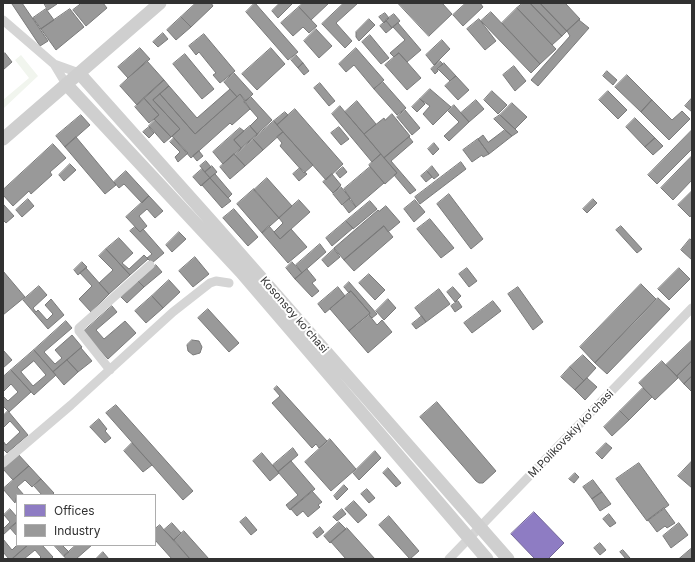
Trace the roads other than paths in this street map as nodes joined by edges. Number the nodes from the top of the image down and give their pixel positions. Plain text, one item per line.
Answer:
1 (160, 3) edge
2 (3, 20) edge
3 (54, 64) junction
4 (79, 73) junction
5 (66, 84) junction
6 (3, 139) edge
7 (150, 265) dead end
8 (229, 283) dead end
9 (692, 308) edge
10 (110, 370) junction
11 (3, 463) edge
12 (480, 528) junction
13 (469, 539) junction
14 (449, 559) edge
15 (487, 559) edge
16 (508, 559) edge

1 - 4 street
2 - 3 street
3 - 4 street
3 - 5 street
4 - 5 street
4 - 12 street, Kosonsoy koʻchasi
5 - 6 street
5 - 13 street, Kosonsoy koʻchasi
7 - 10 street
8 - 10 street
9 - 12 street, M.Polikovskiy koʻchasi
10 - 11 street
12 - 13 street, M.Polikovskiy koʻchasi
12 - 16 street, Kosonsoy koʻchasi
13 - 14 street, M.Polikovskiy koʻchasi
13 - 15 street, Kosonsoy koʻchasi

